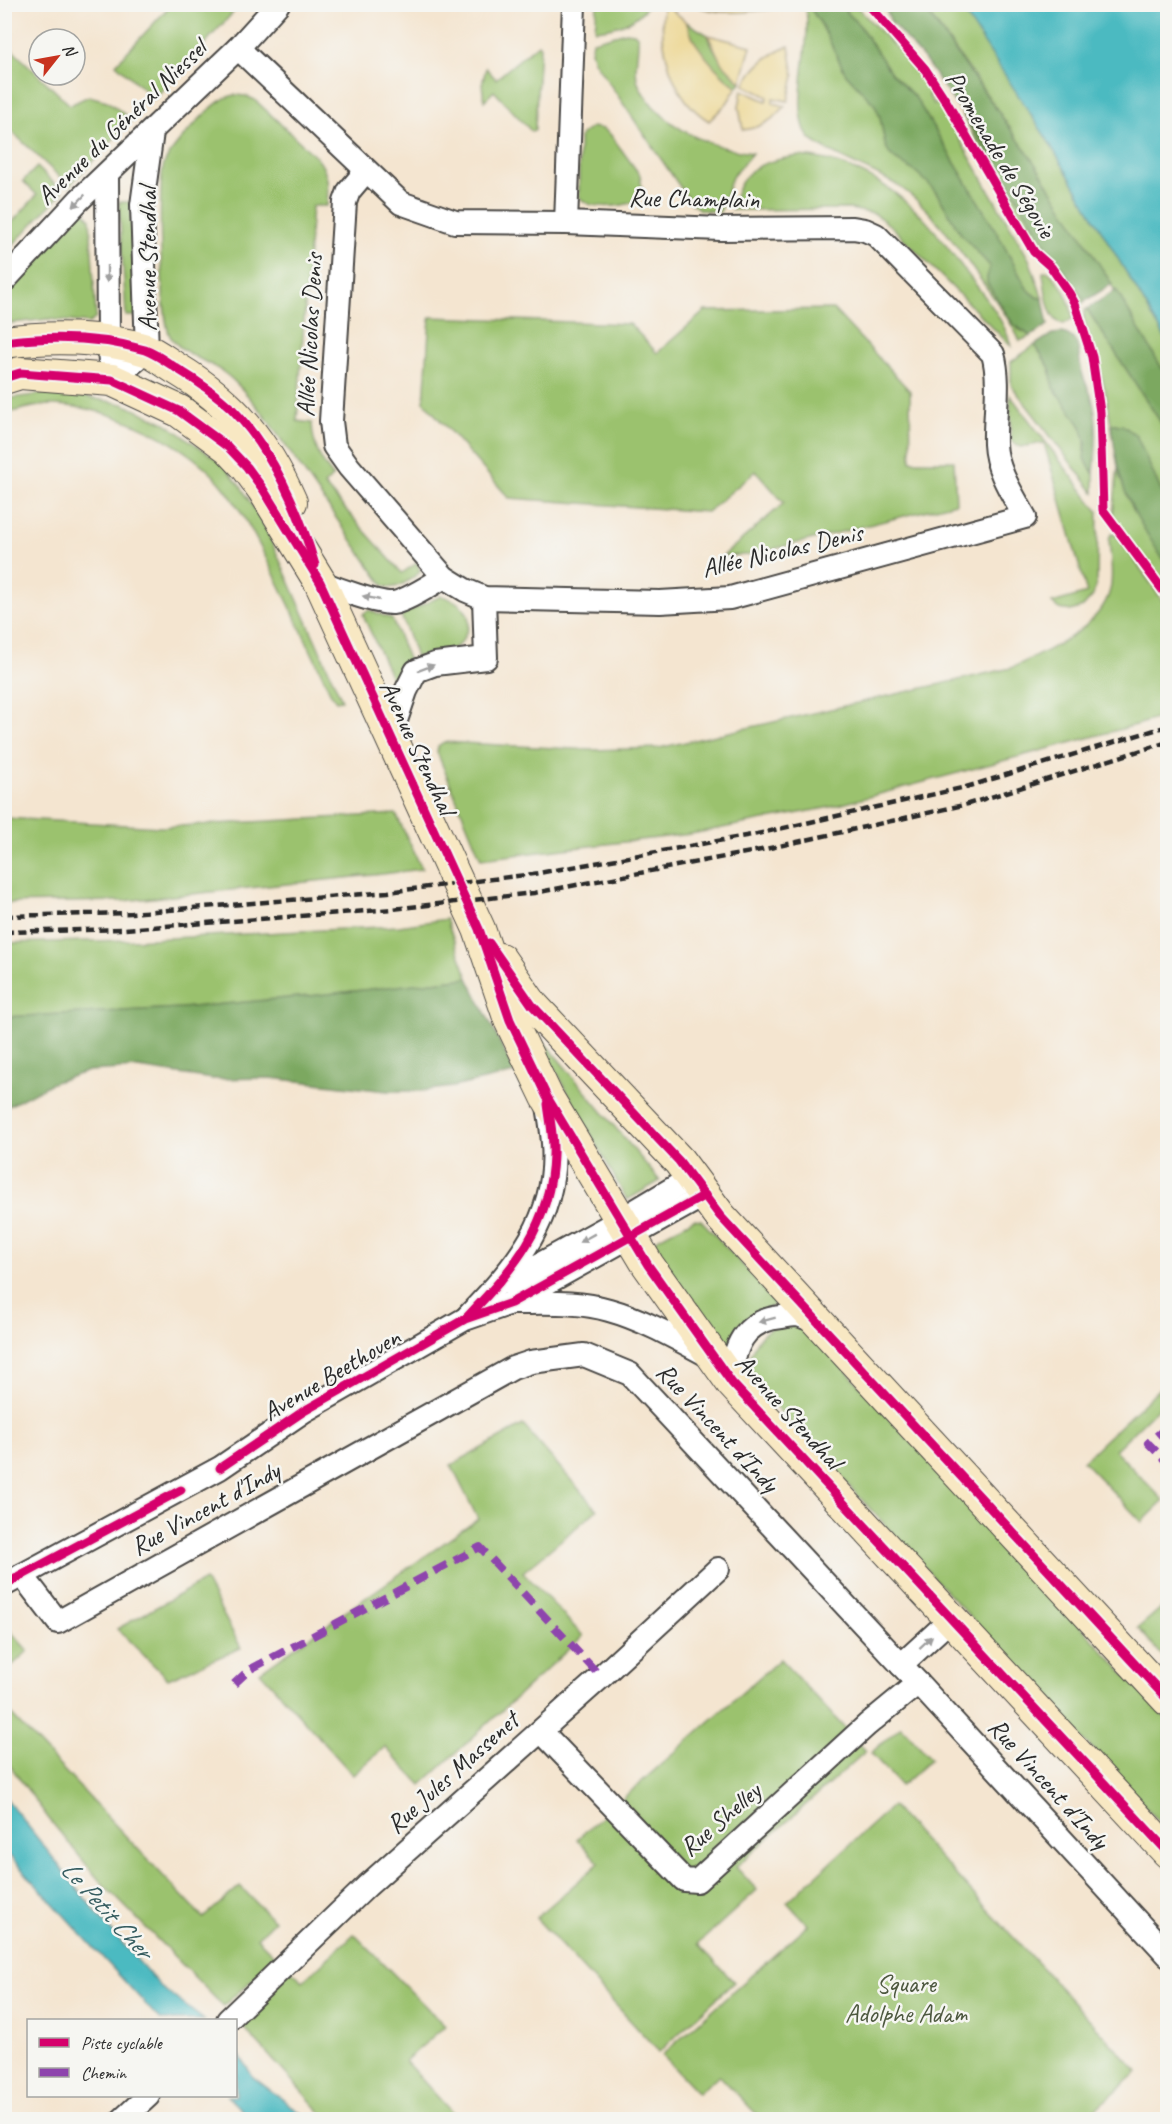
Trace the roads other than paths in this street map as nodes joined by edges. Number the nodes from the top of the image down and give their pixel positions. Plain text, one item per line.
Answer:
1 (278, 4) edge
2 (574, 4) edge
3 (238, 48) junction
4 (152, 132) junction
5 (366, 171) junction
6 (107, 174) junction
7 (566, 223) junction
8 (4, 281) edge
9 (4, 342) edge
10 (108, 342) junction
11 (147, 351) junction
12 (4, 378) edge
13 (112, 380) junction
14 (1025, 517) joint
15 (444, 577) junction
16 (320, 582) junction
17 (484, 598) junction
18 (391, 735) junction
19 (479, 928) junction
20 (547, 1097) junction
21 (699, 1186) junction
22 (626, 1229) junction
23 (502, 1297) junction
24 (823, 1325) junction
25 (723, 1371) junction
26 (718, 1569) dead end
27 (13, 1580) edge
28 (951, 1619) junction
29 (902, 1665) junction
30 (918, 1683) junction
31 (1167, 1700) edge
32 (541, 1731) junction
33 (1167, 1852) edge
34 (1167, 1955) edge
35 (229, 2019) edge
36 (147, 2097) edge
37 (122, 2120) edge

1 - 3 street, Avenue du Général Niessel
2 - 7 street
3 - 4 street, Avenue du Général Niessel
3 - 5 street, Rue Champlain
4 - 6 street, Avenue du Général Niessel
4 - 11 street, Avenue Stendhal
5 - 7 street, Rue Champlain
5 - 15 street, Allée Nicolas Denis
6 -> 8 street, Avenue du Général Niessel
6 -> 10 street, Avenue Stendhal
7 - 14 street, Rue Champlain
9 - 10 street, Avenue Stendhal
10 - 11 street, Avenue Stendhal
10 - 13 street, Avenue Stendhal
11 - 13 street, Avenue Stendhal
11 - 16 street, Avenue Stendhal
12 - 13 street, Avenue Stendhal
13 - 16 street, Avenue Stendhal
14 - 17 street, Allée Nicolas Denis
15 -> 16 street
15 - 17 street, Allée Nicolas Denis
16 - 18 street, Avenue Stendhal
18 -> 17 street
18 - 19 street, Avenue Stendhal
19 - 20 street, Avenue Stendhal
19 - 21 street, Avenue Stendhal
20 - 22 street, Avenue Stendhal
20 - 23 street, Avenue Beethoven
21 - 22 street, Avenue Beethoven
21 - 24 street, Avenue Stendhal
22 - 23 street, Avenue Beethoven
22 - 25 street, Avenue Stendhal
23 - 25 street, Avenue Beethoven
23 - 27 street, Avenue Beethoven
24 -> 25 street, Avenue Stendhal
24 - 31 street, Avenue Stendhal
25 - 28 street, Avenue Stendhal
26 - 32 street, Rue Jules Massenet
27 - 29 street, Rue Vincent d'Indy
29 -> 28 street
28 - 33 street, Avenue Stendhal
29 - 30 street, Rue Vincent d'Indy
30 - 32 street, Rue Shelley
30 - 34 street, Rue Vincent d'Indy
32 - 35 street, Rue Jules Massenet
36 - 37 street

